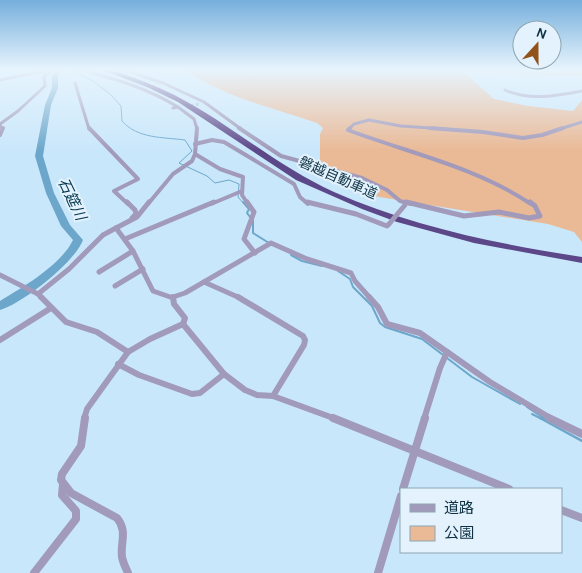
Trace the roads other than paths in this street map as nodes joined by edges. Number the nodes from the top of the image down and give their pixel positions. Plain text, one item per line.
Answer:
1 (35, 97) edge
2 (79, 97) edge
3 (161, 97) edge
4 (173, 97) edge
5 (179, 97) edge
6 (191, 97) edge
7 (173, 108) dead end
8 (182, 108) junction
9 (582, 122) edge
10 (0, 124) edge
11 (0, 135) edge
12 (195, 144) junction
13 (195, 154) junction
14 (242, 191) junction
15 (406, 204) junction
16 (132, 220) junction
17 (116, 228) junction
18 (125, 239) junction
19 (133, 251) junction
20 (255, 253) junction
21 (582, 255) edge
22 (582, 260) edge
23 (143, 269) junction
24 (99, 272) dead end
25 (0, 275) edge
26 (204, 282) junction
27 (116, 286) dead end
28 (35, 294) junction
29 (174, 298) junction
30 (51, 308) junction
31 (183, 324) junction
32 (0, 340) edge
33 (128, 352) junction
34 (446, 352) junction
35 (118, 364) junction
36 (224, 374) junction
37 (274, 396) junction
38 (582, 434) edge
39 (414, 451) junction
40 (63, 484) junction
41 (403, 488) edge
42 (506, 488) edge
43 (400, 499) edge
44 (562, 510) edge
45 (582, 518) edge
46 (34, 573) edge
47 (128, 573) edge
48 (378, 573) edge

1 - 10 street
2 - 16 street
3 - 8 street
4 - 22 highway, 磐越自動車道
5 - 21 highway, 磐越自動車道
6 - 15 street
7 - 8 street
8 - 12 street
9 - 15 street
10 - 11 street
12 - 13 street
12 - 15 street, bridge
13 - 14 street
13 - 16 street
14 - 18 street
14 - 20 street
16 - 17 street
17 - 18 street
17 - 28 street
18 - 19 street
19 - 23 street
19 - 24 street
20 - 26 street
20 - 34 street
23 - 27 street
23 - 29 street
25 - 28 street
26 - 29 street
26 - 37 street
28 - 30 street
29 - 31 street
30 - 32 street
30 - 33 street
31 - 33 street
31 - 36 street
33 - 35 street
34 - 38 street
34 - 39 street
35 - 36 street
35 - 40 street
36 - 37 street
37 - 39 street
39 - 41 street
39 - 42 street
40 - 46 street
40 - 47 street
43 - 48 street
44 - 45 street

